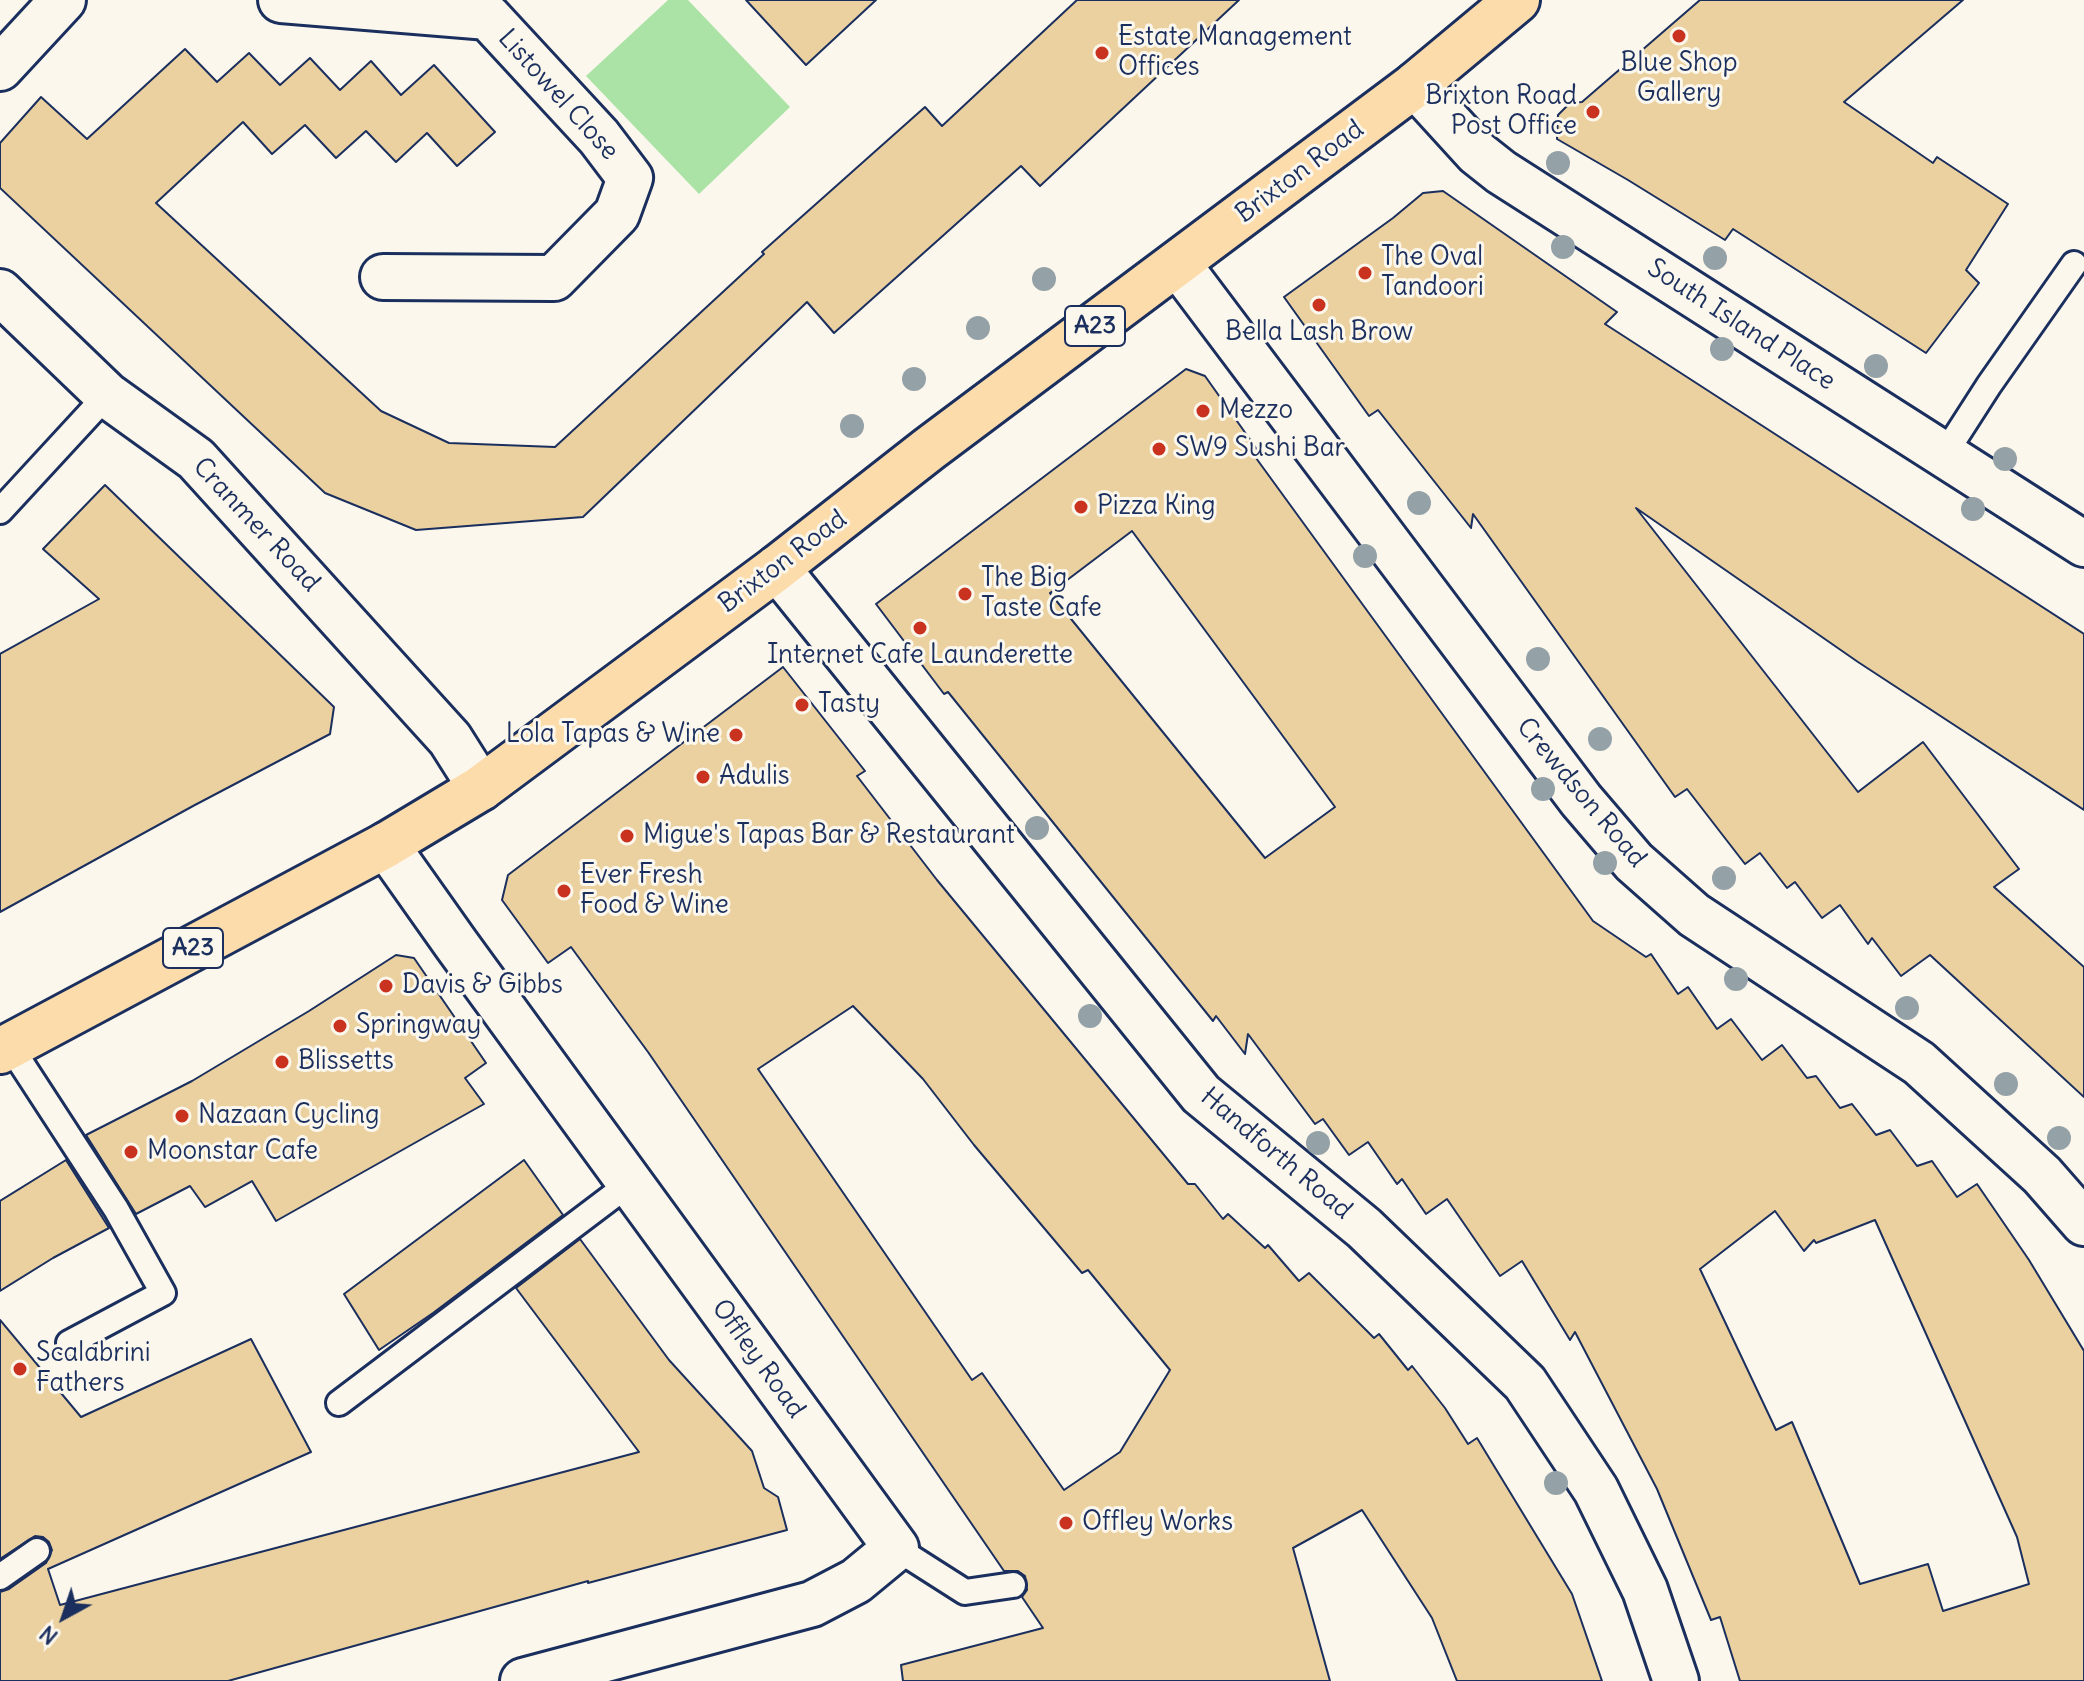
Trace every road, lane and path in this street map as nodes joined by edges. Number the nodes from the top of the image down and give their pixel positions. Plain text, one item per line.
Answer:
1 (63, 0) edge
2 (281, 0) edge
3 (1517, 0) edge
4 (497, 9) edge
5 (0, 68) edge
6 (1415, 85) junction
7 (1178, 264) junction
8 (2074, 264) dead end
9 (383, 277) dead end
10 (0, 292) edge
11 (107, 395) junction
12 (1944, 455) junction
13 (0, 511) edge
14 (2084, 544) edge
15 (777, 568) junction
16 (481, 788) junction
17 (386, 845) junction
18 (5, 1049) edge
19 (630, 1183) junction
20 (2084, 1223) edge
21 (69, 1343) dead end
22 (339, 1403) dead end
23 (896, 1548) junction
24 (37, 1551) dead end
25 (0, 1577) edge
26 (1013, 1585) dead end
27 (523, 1681) edge
28 (1676, 1681) edge

1 - 5 street
2 - 4 street, Listowel Close
3 - 6 highway, Brixton Road / A23
4 - 9 street, Listowel Close
6 - 7 highway, Brixton Road / A23
6 - 12 street, South Island Place
7 - 15 highway, Brixton Road / A23
7 - 20 street, Crewdson Road
8 - 12 lane
10 - 11 street, Cranmer Road
11 - 13 lane
11 - 16 street, Cranmer Road
12 - 14 street, South Island Place
15 - 16 highway, Brixton Road / A23
15 - 28 street, Handforth Road
16 - 17 highway, Brixton Road / A23
17 - 18 highway, Brixton Road / A23
17 - 19 street, Offley Road
18 - 21 lane
19 - 22 lane
19 - 23 street, Offley Road
23 - 26 lane
23 - 27 street
24 - 25 lane

